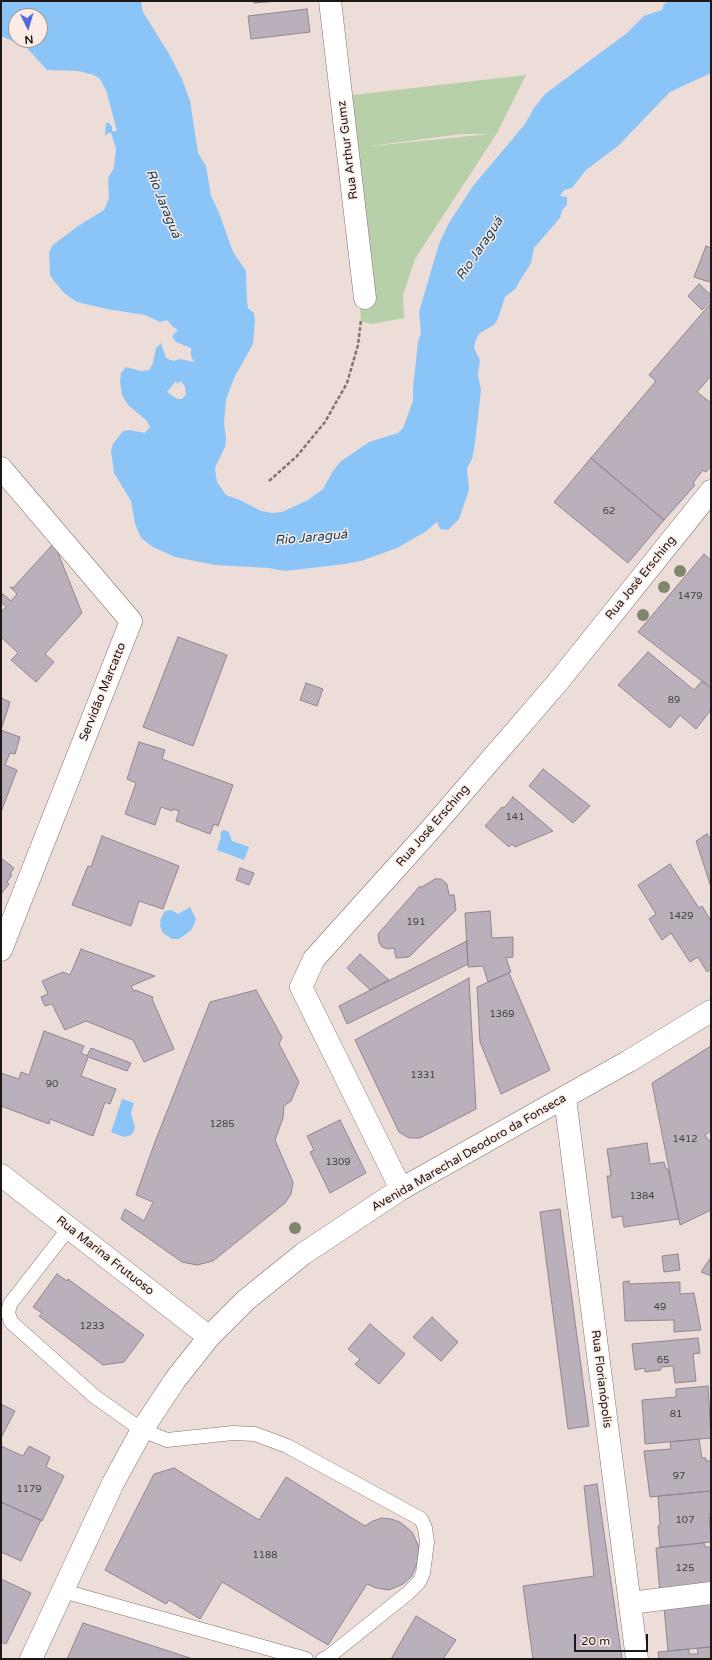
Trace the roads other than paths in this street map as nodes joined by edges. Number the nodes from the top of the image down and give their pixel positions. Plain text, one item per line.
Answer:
1 (330, 1) edge
2 (365, 298) road end
3 (1, 468) edge
4 (711, 491) edge
5 (1, 950) edge
6 (711, 1012) edge
7 (565, 1098) junction
8 (1, 1175) edge
9 (401, 1189) junction
10 (69, 1228) junction
11 (209, 1337) junction
12 (142, 1430) junction
13 (63, 1591) junction
14 (711, 1593) edge
15 (630, 1602) junction
16 (31, 1659) edge
17 (306, 1659) edge
18 (324, 1659) edge
19 (637, 1659) edge

1 - 2 street, Rua Arthur Gumz
3 - 5 street, Servidão Marcatto
4 - 9 street, Rua José Ersching
6 - 7 street, Avenida Marechal Deodoro da Fonseca
7 - 9 street, Avenida Marechal Deodoro da Fonseca
7 - 15 street, Rua Florianópolis
8 - 10 street, Rua Marina Frutuoso
9 - 11 street, Avenida Marechal Deodoro da Fonseca
10 - 11 street, Rua Marina Frutuoso
10 - 12 lane
11 - 12 street, Avenida Marechal Deodoro da Fonseca
12 - 13 street, Avenida Marechal Deodoro da Fonseca
12 - 18 lane
13 - 16 street, Avenida Marechal Deodoro da Fonseca
13 - 17 lane
14 - 15 street
15 - 19 street, Rua Florianópolis

